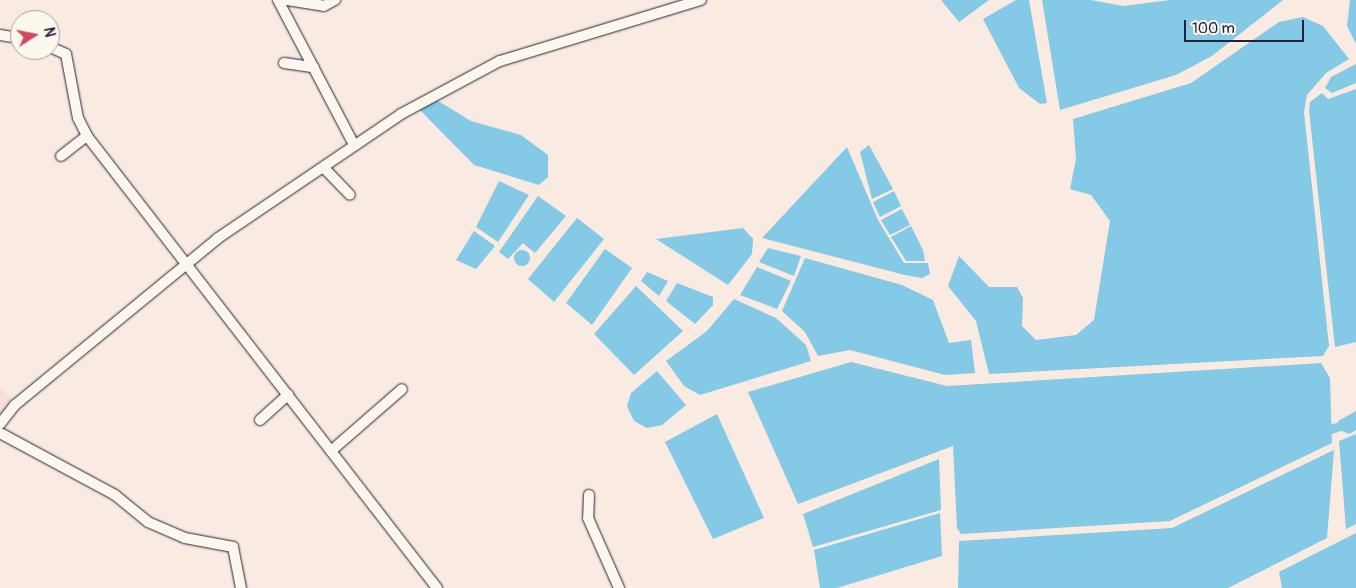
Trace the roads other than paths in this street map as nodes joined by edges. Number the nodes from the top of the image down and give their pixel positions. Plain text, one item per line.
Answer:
1 (278, 0) edge
2 (287, 0) edge
3 (335, 0) edge
4 (701, 0) edge
5 (60, 51) edge
6 (284, 63) dead end
7 (314, 67) junction
8 (87, 136) junction
9 (354, 145) junction
10 (61, 156) dead end
11 (324, 168) junction
12 (350, 195) dead end
13 (188, 266) junction
14 (402, 389) dead end
15 (288, 396) junction
16 (260, 420) dead end
17 (0, 424) edge
18 (0, 433) edge
19 (331, 451) junction
20 (589, 495) dead end
21 (241, 588) edge
22 (437, 588) edge
23 (618, 588) edge

1 - 7 street
2 - 3 street
4 - 9 street
5 - 8 street
6 - 7 street
7 - 9 street
8 - 10 street
8 - 13 street
9 - 11 street
11 - 12 street
11 - 13 street
13 - 15 street
13 - 17 street
14 - 19 street
15 - 16 street
15 - 19 street
18 - 21 street
19 - 22 street
20 - 23 street

